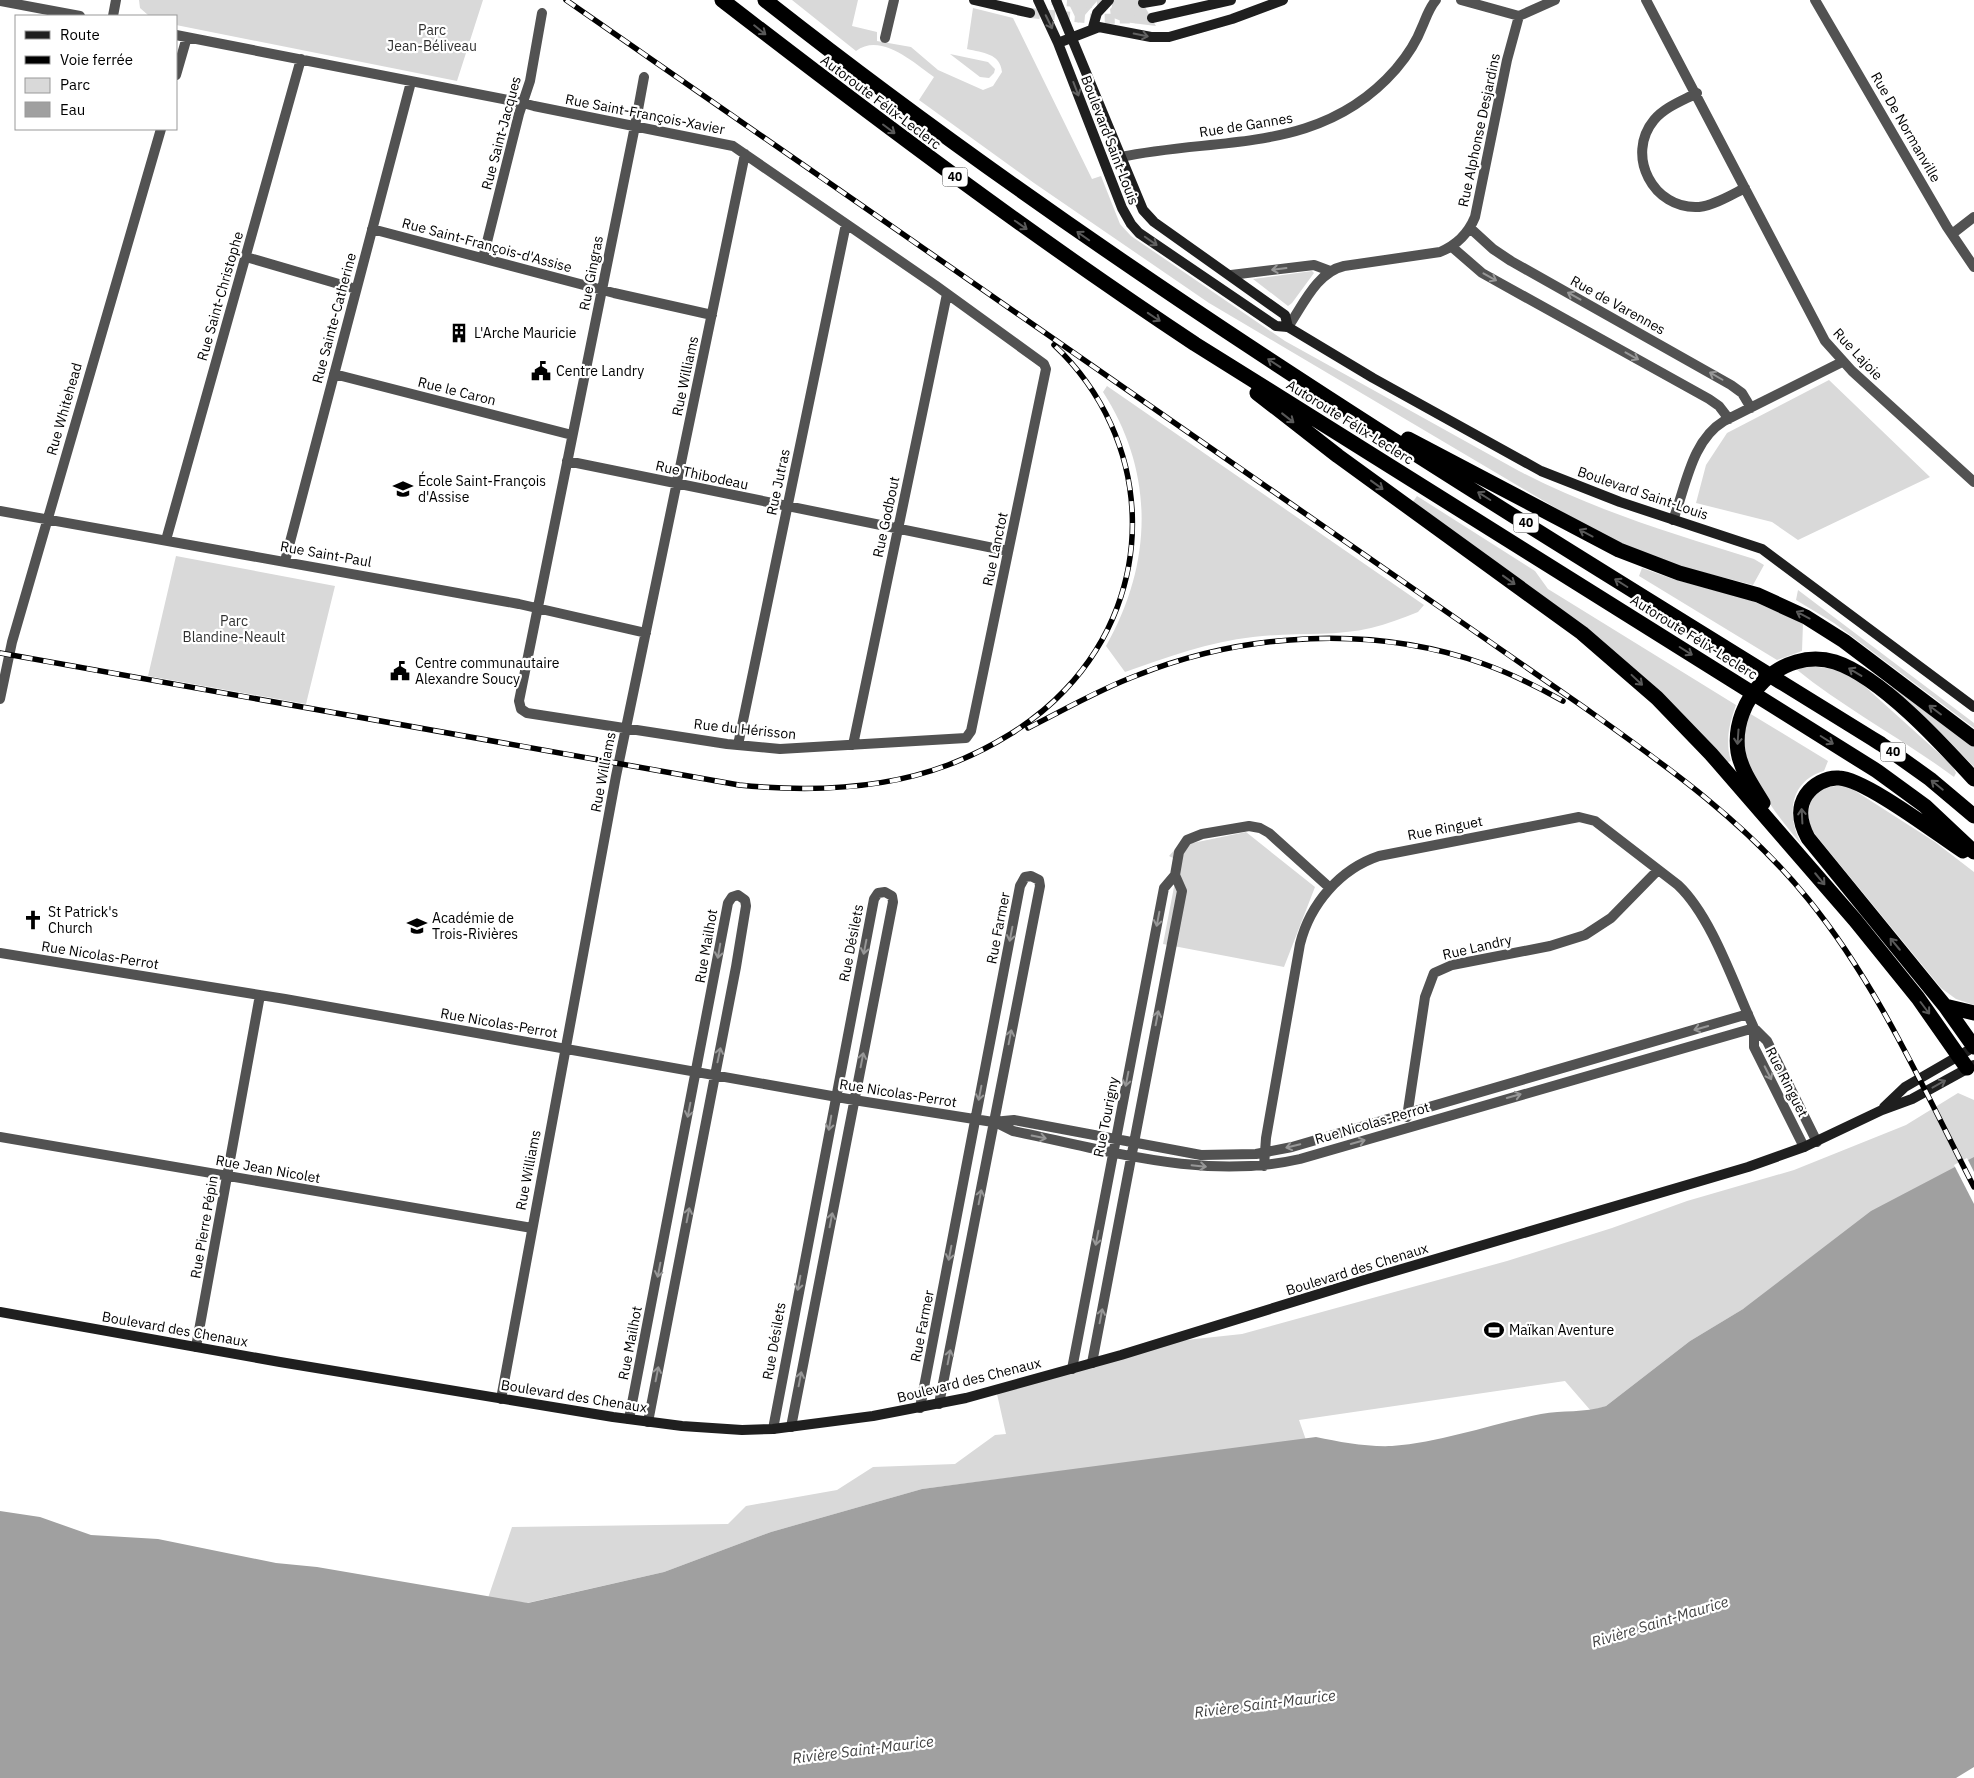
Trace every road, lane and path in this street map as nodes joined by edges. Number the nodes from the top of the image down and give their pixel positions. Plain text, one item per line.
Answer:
1 (116, 0) edge
2 (722, 0) edge
3 (765, 0) edge
4 (894, 0) edge
5 (974, 0) edge
6 (1038, 0) edge
7 (1056, 0) edge
8 (1109, 0) edge
9 (1161, 0) edge
10 (1230, 0) edge
11 (1283, 0) edge
12 (1436, 0) edge
13 (1461, 0) edge
14 (1555, 0) edge
15 (1646, 0) edge
16 (1815, 0) edge
17 (0, 1) edge
18 (1143, 3) dead end
19 (542, 13) dead end
20 (1030, 13) tunnel mouth
21 (75, 15) edge
22 (112, 15) edge
23 (1520, 16) junction
24 (1152, 18) tunnel mouth
25 (1093, 27) junction
26 (181, 36) edge
27 (1074, 37) junction
28 (885, 38) dead end
29 (1058, 43) junction
30 (178, 59) edge
31 (302, 59) junction
32 (644, 77) dead end
33 (411, 82) junction
34 (1697, 93) junction
35 (523, 103) junction
36 (635, 126) junction
37 (161, 130) edge
38 (745, 154) junction
39 (1121, 157) junction
40 (1745, 188) junction
41 (1974, 217) edge
42 (846, 224) junction
43 (1470, 228) junction
44 (372, 229) junction
45 (1952, 234) junction
46 (1452, 247) junction
47 (246, 257) junction
48 (483, 258) junction
49 (1974, 267) edge
50 (1330, 271) junction
51 (1231, 275) junction
52 (356, 289) junction
53 (602, 290) junction
54 (947, 294) junction
55 (712, 314) junction
56 (1288, 326) junction
57 (1195, 344) junction
58 (1842, 362) junction
59 (1045, 366) joint
60 (334, 374) junction
61 (1315, 390) junction
62 (1751, 408) junction
63 (1729, 419) junction
64 (572, 435) junction
65 (567, 461) junction
66 (1974, 482) edge
67 (677, 484) junction
68 (787, 506) junction
69 (0, 511) edge
70 (47, 520) junction
71 (1673, 520) junction
72 (898, 529) junction
73 (166, 540) junction
74 (1008, 551) junction
75 (285, 561) junction
76 (537, 608) junction
77 (646, 633) junction
78 (0, 699) edge
79 (1974, 707) edge
80 (521, 709) joint
81 (626, 728) junction
82 (969, 736) joint
83 (1974, 739) edge
84 (738, 745) junction
85 (852, 745) junction
86 (1974, 780) edge
87 (1974, 816) edge
88 (1788, 841) junction
89 (1974, 852) edge
90 (1974, 858) edge
91 (1658, 870) junction
92 (1175, 875) junction
93 (1330, 888) junction
94 (0, 953) edge
95 (260, 995) junction
96 (1945, 1006) junction
97 (1974, 1013) edge
98 (1748, 1014) junction
99 (1754, 1028) junction
100 (1974, 1047) edge
101 (565, 1048) junction
102 (1967, 1063) edge
103 (696, 1071) junction
104 (715, 1074) junction
105 (835, 1097) junction
106 (854, 1100) junction
107 (1408, 1113) junction
108 (976, 1119) junction
109 (993, 1122) junction
110 (1406, 1128) junction
111 (0, 1137) edge
112 (1116, 1140) junction
113 (1817, 1142) junction
114 (1134, 1143) junction
115 (1804, 1147) junction
116 (1113, 1152) junction
117 (1264, 1153) junction
118 (1132, 1156) junction
119 (1264, 1166) junction
120 (227, 1176) junction
121 (532, 1228) junction
122 (0, 1313) edge
123 (196, 1347) junction
124 (1092, 1363) junction
125 (1072, 1369) junction
126 (501, 1398) junction
127 (939, 1404) junction
128 (920, 1408) junction
129 (629, 1419) junction
130 (648, 1422) junction
131 (791, 1427) junction
132 (772, 1429) junction

1 - 22 street
2 -> 57 highway, Autoroute Félix-Leclerc / 40
61 -> 3 highway, Autoroute Félix-Leclerc / 40
4 - 28 street
5 - 20 street
6 -> 29 street, Boulevard Saint-Louis
7 - 27 street, Boulevard Saint-Louis
8 - 25 street
9 - 18 street
10 - 24 street
25 -> 11 street
12 - 39 street, Rue de Gannes
13 - 23 street
14 - 23 street
15 - 34 street, Rue Lajoie
16 - 45 street, Rue De Normanville
17 - 21 street
19 - 35 street, Rue Saint-Jacques
23 - 43 street, Rue Alphonse Desjardins
25 - 27 street
26 - 30 street
26 - 31 street, Rue Saint-François-Xavier
27 - 29 street
27 - 39 street, Boulevard Saint-Louis
29 -> 56 street, Boulevard Saint-Louis
31 - 33 street, Rue Saint-François-Xavier
31 - 47 street, Rue Saint-Christophe
32 - 36 street, Rue Gingras
33 - 35 street, Rue Saint-François-Xavier
33 - 44 street, Rue Sainte-Catherine
34 - 40 street, Rue Lajoie
34 - 40 street
35 - 36 street, Rue Saint-François-Xavier
35 - 48 street, Rue Saint-Jacques
36 - 38 street, Rue Saint-François-Xavier
36 - 53 street, Rue Gingras
37 - 70 street, Rue Whitehead
38 - 42 street, Rue Saint-François-Xavier
38 - 55 street, Rue Williams
39 - 51 street, Boulevard Saint-Louis
40 - 58 street, Rue Lajoie
41 - 45 street
42 - 54 street, Rue Saint-François-Xavier
42 - 68 street, Rue Jutras
43 - 46 street, Rue Alphonse Desjardins
62 -> 43 street, Rue de Varennes
44 - 48 street, Rue Saint-François-d'Assise
44 - 52 street, Rue Sainte-Catherine
45 - 49 street, Rue De Normanville
46 - 50 street
46 -> 63 street
47 - 52 street
47 - 73 street, Rue Saint-Christophe
48 - 53 street, Rue Saint-François-d'Assise
50 -> 51 street
50 - 56 street
51 - 56 street, Boulevard Saint-Louis
52 - 60 street, Rue Sainte-Catherine
53 - 55 street, Rue Saint-François-d'Assise
53 - 64 street, Rue Gingras
54 - 59 street, Rue Saint-François-Xavier
54 - 72 street, Rue Godbout
55 - 67 street, Rue Williams
56 - 71 street, Boulevard Saint-Louis
57 -> 88 highway
57 -> 89 highway, Autoroute Félix-Leclerc / 40
58 - 62 street
58 - 66 street, Rue Lajoie
59 - 74 street, Rue Lanctot
60 - 64 street, Rue le Caron
60 - 75 street, Rue Sainte-Catherine
83 -> 61 highway
87 -> 61 highway, Autoroute Félix-Leclerc / 40
62 - 63 street
63 - 71 street
64 - 65 street, Rue Gingras
65 - 67 street, Rue Thibodeau
65 - 76 street, Rue Gingras
67 - 68 street, Rue Thibodeau
67 - 77 street, Rue Williams
68 - 72 street, Rue Thibodeau
68 - 84 street, Rue Jutras
69 - 70 street, Rue Saint-Paul
70 - 73 street, Rue Saint-Paul
70 - 78 street, Rue Whitehead
71 - 79 street, Boulevard Saint-Louis
72 - 74 street, Rue Thibodeau
72 - 85 street, Rue Godbout
73 - 75 street, Rue Saint-Paul
74 - 82 street, Rue Lanctot
75 - 76 street, Rue Saint-Paul
76 - 77 street, Rue Saint-Paul
76 - 80 street, Rue Gingras
77 - 81 street, Rue Williams
80 - 81 street, Rue du Hérisson
81 - 84 street, Rue du Hérisson
81 - 101 street, Rue Williams
82 - 85 street, Rue du Hérisson
84 - 85 street, Rue du Hérisson
86 -> 88 highway
88 -> 102 highway
96 -> 90 highway
91 - 93 street, Rue Ringuet
91 - 98 street, Rue Ringuet
91 - 107 street, Rue Landry
92 - 93 street, Rue Tourigny
92 -> 112 street, Rue Tourigny
114 -> 92 street, Rue Tourigny
93 - 117 street, Rue Ringuet
94 - 95 street, Rue Nicolas-Perrot
95 - 101 street, Rue Nicolas-Perrot
95 - 120 street, Rue Pierre Pépin
96 - 97 highway
96 - 100 highway
98 - 99 street, Rue Ringuet
98 -> 107 street, Rue Nicolas-Perrot
110 -> 99 street, Rue Nicolas-Perrot
99 - 113 street, Rue Ringuet
99 -> 115 street, Rue Ringuet
100 - 102 street, Boulevard des Chenaux
101 - 103 street, Rue Nicolas-Perrot
101 - 121 street, Rue Williams
102 - 113 street, Boulevard des Chenaux
103 - 104 street, Rue Nicolas-Perrot
104 -> 103 street, Rue Mailhot
103 -> 129 street, Rue Mailhot
104 - 105 street, Rue Nicolas-Perrot
130 -> 104 street, Rue Mailhot
105 - 106 street, Rue Nicolas-Perrot
106 -> 105 street, Rue Désilets
105 -> 132 street, Rue Désilets
106 - 108 street, Rue Nicolas-Perrot
131 -> 106 street, Rue Désilets
107 - 110 street, Rue Landry
107 -> 117 street, Rue Nicolas-Perrot
108 - 109 street, Rue Nicolas-Perrot
109 -> 108 street, Rue Farmer
108 -> 128 street, Rue Farmer
109 - 112 street, Rue Nicolas-Perrot
109 -> 116 street, Rue Nicolas-Perrot
127 -> 109 street, Rue Farmer
119 -> 110 street, Rue Nicolas-Perrot
111 - 120 street, Rue Jean Nicolet
112 - 114 street, Rue Nicolas-Perrot
112 - 116 street, Rue Tourigny
113 - 115 street, Boulevard des Chenaux
114 - 117 street, Rue Nicolas-Perrot
114 - 118 street, Rue Tourigny
115 - 124 street, Boulevard des Chenaux
116 - 118 street, Rue Nicolas-Perrot
116 -> 125 street, Rue Tourigny
117 - 119 street, Rue Ringuet
118 -> 119 street, Rue Nicolas-Perrot
124 -> 118 street, Rue Tourigny
120 - 121 street, Rue Jean Nicolet
120 - 123 street, Rue Pierre Pépin
121 - 126 street, Rue Williams
122 - 123 street, Boulevard des Chenaux
123 - 126 street, Boulevard des Chenaux
124 - 125 street, Boulevard des Chenaux
125 - 127 street, Boulevard des Chenaux
126 - 129 street, Boulevard des Chenaux
127 - 128 street, Boulevard des Chenaux
128 - 131 street, Boulevard des Chenaux
129 - 130 street, Boulevard des Chenaux
130 - 132 street, Boulevard des Chenaux
131 - 132 street, Boulevard des Chenaux

